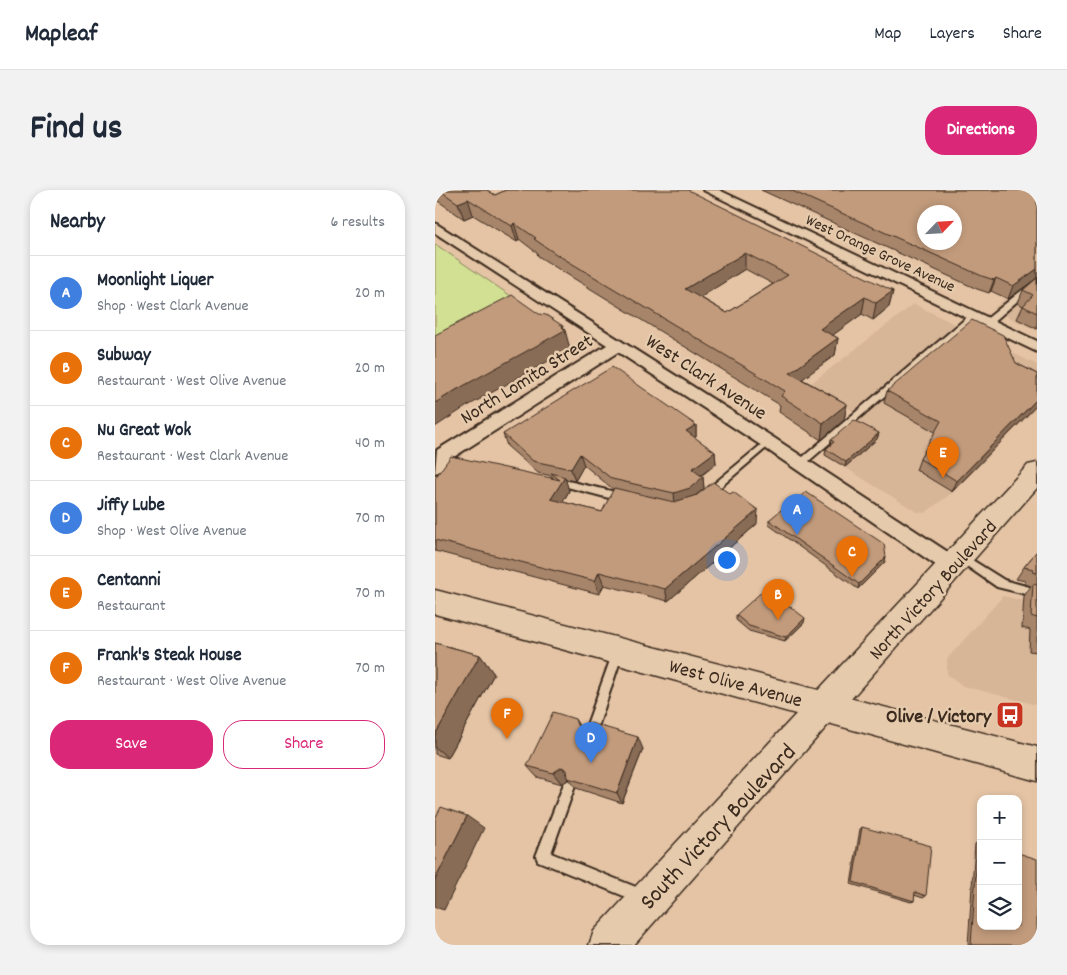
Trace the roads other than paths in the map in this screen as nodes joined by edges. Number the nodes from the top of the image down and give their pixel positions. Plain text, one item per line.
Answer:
1 (709, 190) edge
2 (435, 227) edge
3 (1037, 280) edge
4 (974, 316) junction
5 (987, 323) junction
6 (618, 345) junction
7 (1037, 347) edge
8 (768, 442) junction
9 (438, 458) edge
10 (460, 459) edge
11 (800, 464) junction
12 (1037, 472) edge
13 (544, 478) edge
14 (703, 498) edge
15 (638, 501) edge
16 (957, 562) junction
17 (1037, 592) edge
18 (435, 602) edge
19 (619, 651) junction
20 (826, 706) junction
21 (590, 734) edge
22 (1037, 764) edge
23 (569, 786) edge
24 (649, 900) junction
25 (608, 945) edge

1 - 4 street, West Orange Grove Avenue
2 - 6 street, West Clark Avenue
3 - 5 lane
4 - 5 street, West Orange Grove Avenue
4 - 11 lane
5 - 7 street, West Orange Grove Avenue
6 - 8 street, West Clark Avenue
6 - 9 street, North Lomita Street
8 - 11 street, West Clark Avenue
8 - 14 lane
9 - 10 lane
11 - 16 street, West Clark Avenue
12 - 16 main road, North Victory Boulevard
13 - 15 lane
16 - 17 lane
16 - 20 main road, North Victory Boulevard
18 - 19 main road, West Olive Avenue
19 - 20 main road, West Olive Avenue
19 - 21 lane
20 - 22 main road, West Olive Avenue
20 - 24 main road, South Victory Boulevard
23 - 24 lane
24 - 25 main road, South Victory Boulevard

